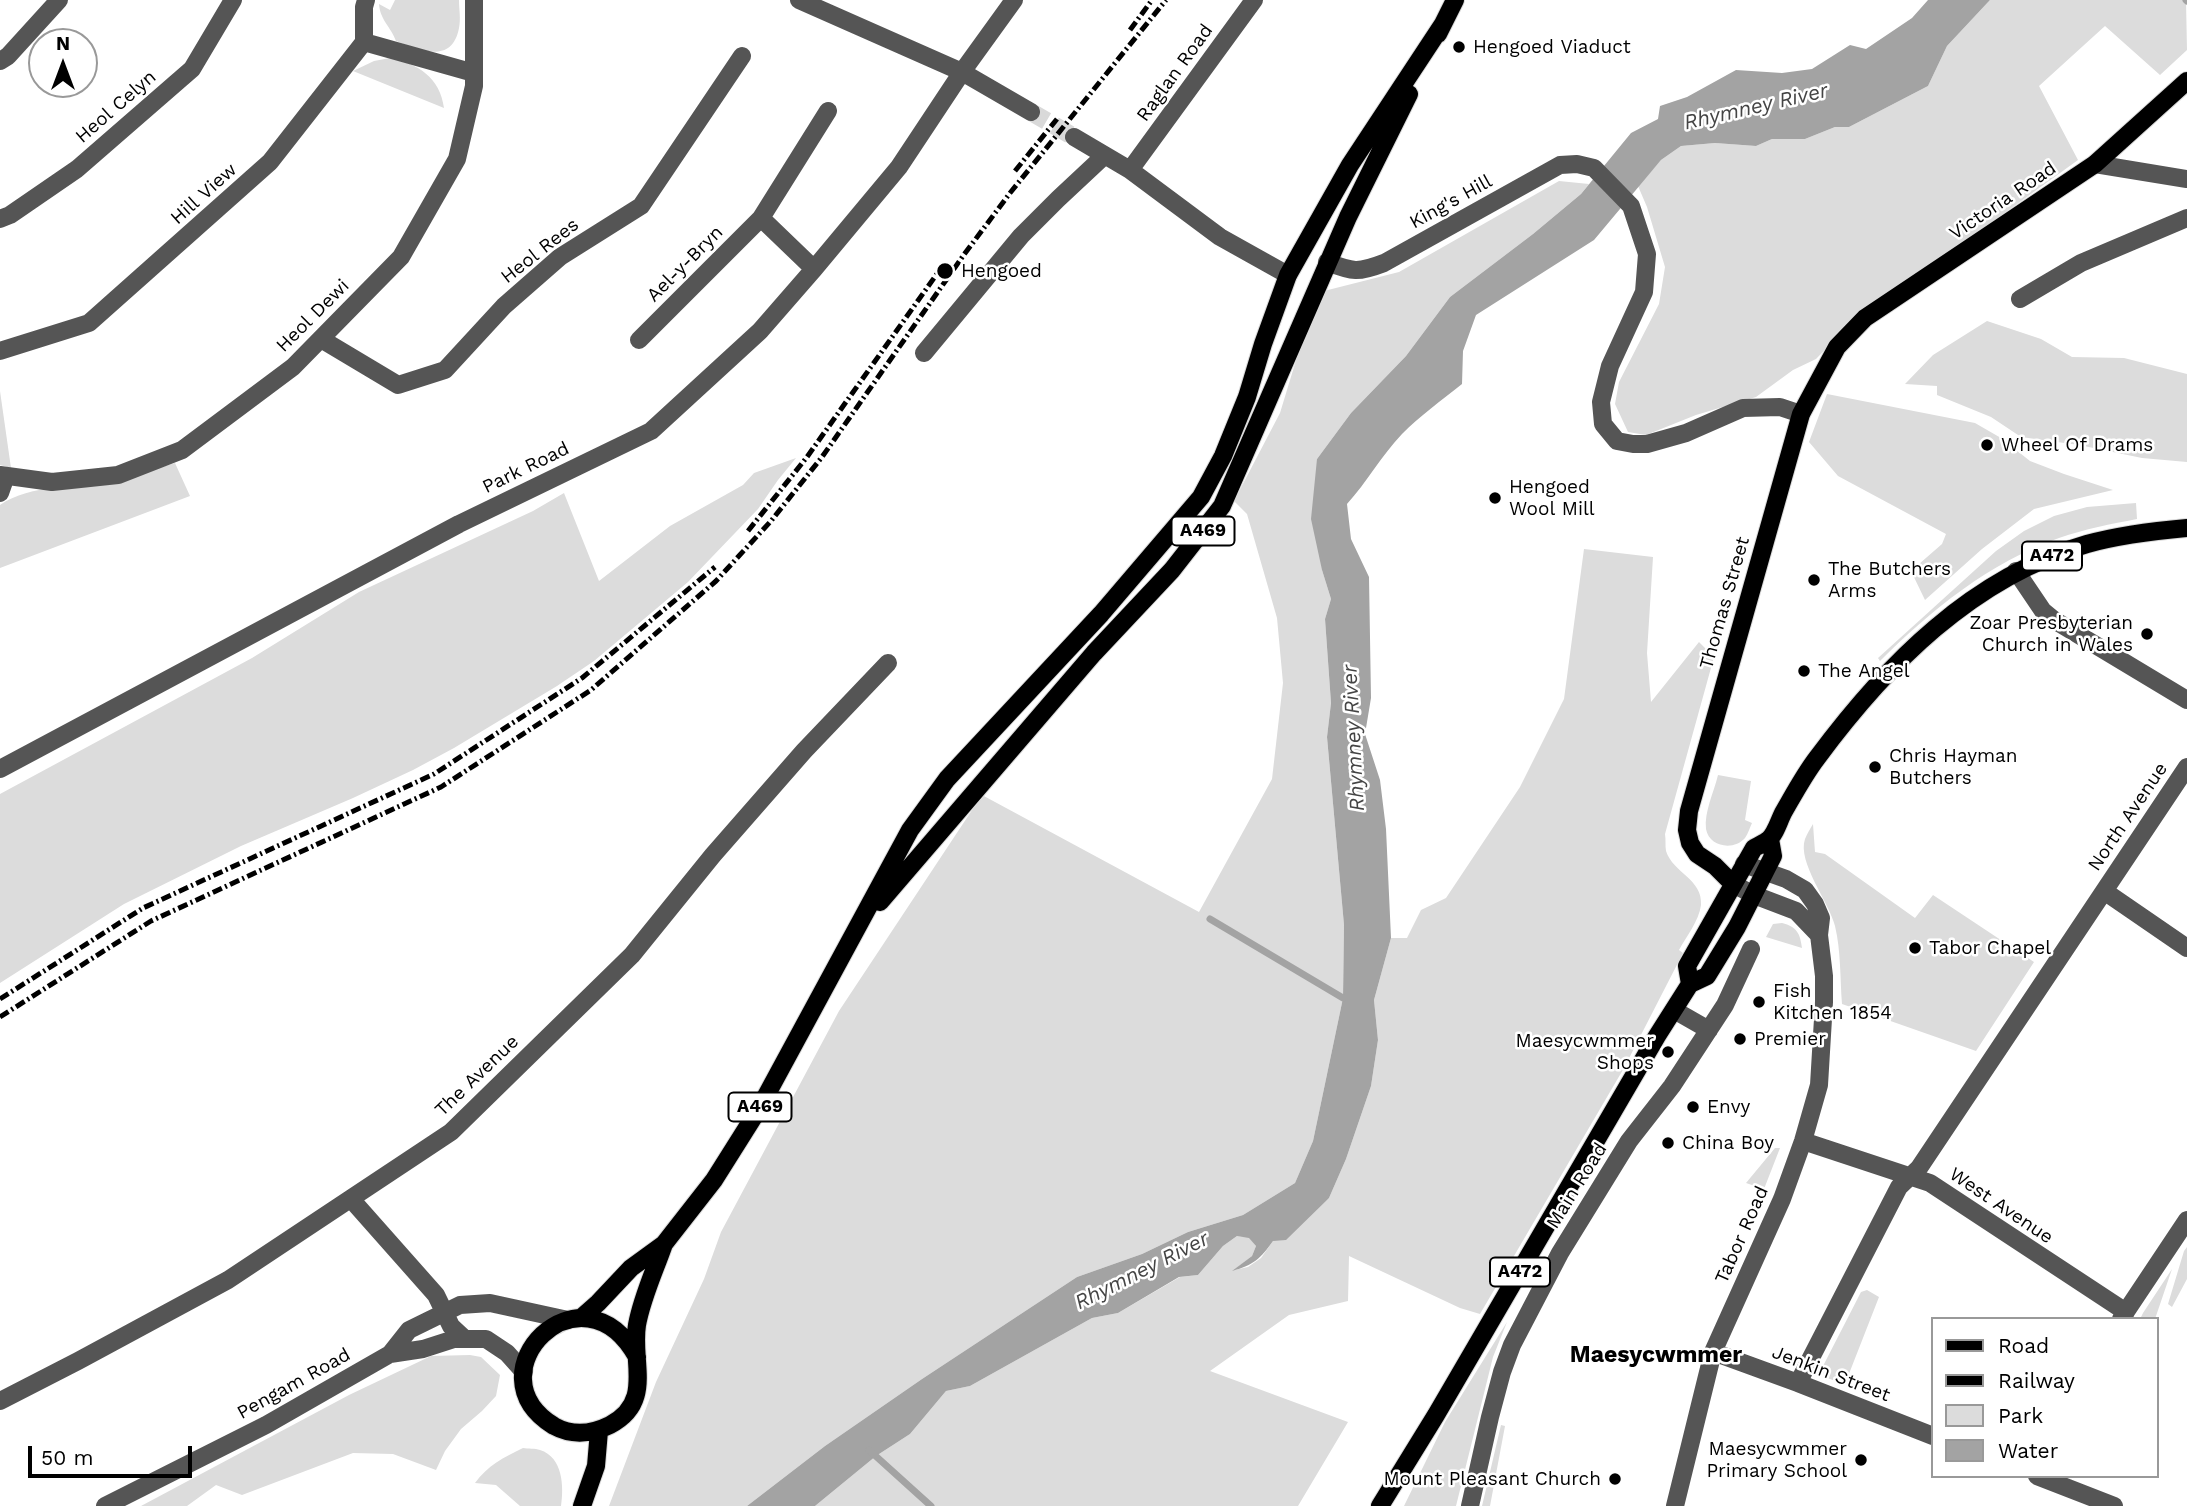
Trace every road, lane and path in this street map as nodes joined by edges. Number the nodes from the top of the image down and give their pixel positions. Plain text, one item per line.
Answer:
1 (59, 0) edge
2 (233, 0) edge
3 (366, 0) edge
4 (474, 0) edge
5 (799, 0) edge
6 (1014, 0) edge
7 (1254, 0) edge
8 (1455, 0) edge
9 (1443, 24) junction
10 (364, 42) junction
11 (742, 56) dead end
12 (0, 61) edge
13 (962, 72) junction
14 (474, 74) junction
15 (2187, 81) edge
16 (828, 111) dead end
17 (1031, 112) tunnel mouth
18 (1074, 138) tunnel mouth
19 (1104, 156) junction
20 (2095, 164) junction
21 (1130, 170) junction
22 (2187, 179) edge
23 (761, 218) junction
24 (2187, 218) edge
25 (0, 219) edge
26 (1327, 262) junction
27 (814, 269) junction
28 (1288, 275) junction
29 (2020, 299) dead end
30 (321, 339) junction
31 (639, 341) dead end
32 (1837, 348) joint
33 (0, 351) edge
34 (924, 353) dead end
35 (1801, 414) junction
36 (2, 481) edge
37 (2187, 528) edge
38 (2016, 571) junction
39 (888, 663) dead end
40 (2187, 701) edge
41 (2187, 767) edge
42 (0, 769) edge
43 (1770, 839) junction
44 (1744, 864) junction
45 (1715, 866) junction
46 (1766, 871) junction
47 (1733, 884) junction
48 (2104, 891) junction
49 (1754, 895) junction
50 (1819, 935) junction
51 (2187, 948) edge
52 (1751, 949) dead end
53 (840, 960) junction
54 (1689, 984) junction
55 (1674, 1010) junction
56 (1709, 1030) junction
57 (1803, 1141) junction
58 (1909, 1177) junction
59 (351, 1199) junction
60 (2187, 1220) edge
61 (664, 1244) junction
62 (445, 1312) junction
63 (2124, 1315) edge
64 (575, 1319) junction
65 (465, 1339) junction
66 (1713, 1352) junction
67 (390, 1354) junction
68 (636, 1357) junction
69 (524, 1372) junction
70 (1798, 1383) junction
71 (0, 1401) edge
72 (600, 1431) junction
73 (1932, 1436) edge
74 (2046, 1478) edge
75 (105, 1506) edge
76 (582, 1506) edge
77 (1380, 1506) edge
78 (1470, 1506) edge
79 (1675, 1506) edge
80 (2114, 1506) edge

1 - 12 street
2 - 25 street, Heol Celyn
3 - 10 street
4 - 14 street, Heol Dewi
5 - 13 street
6 - 13 street, Park Road
7 - 21 street, Raglan Road
8 - 9 main road, A469
9 - 26 main road, A469
9 - 28 main road, A469
10 - 14 street
10 - 33 street, Hill View
11 - 30 street, Heol Rees
13 - 17 street
13 - 27 street, Park Road
14 - 30 street, Heol Dewi
15 - 20 main road, Victoria Road
16 - 23 street, Ael-y-Bryn
18 - 19 street
19 - 21 street
19 - 34 street
20 - 22 street
20 - 32 main road, Victoria Road
21 - 28 street
23 - 27 street
23 - 31 street, Ael-y-Bryn
24 - 29 street
26 - 35 street, King's Hill
26 - 53 main road, A469
27 - 42 street, Park Road
28 - 53 main road, A469
30 - 36 street, Heol Dewi
32 - 35 main road, Thomas Street
35 - 45 main road, Thomas Street
37 - 38 main road, Main Road / A472
38 - 40 street
38 - 43 main road, Main Road / A472
39 - 59 street, The Avenue
41 - 48 street, North Avenue
43 - 44 main road, Main Road / A472
43 - 46 main road, Main Road / A472
44 - 45 main road
44 - 46 street, Tabor Road
44 - 47 main road, Main Road / A472
45 - 47 main road, Thomas Street
46 - 49 main road, Main Road / A472
46 - 50 street, Tabor Road
47 - 49 street
47 - 54 main road, Main Road / A472
48 - 51 street
48 - 58 street, North Avenue
49 - 50 street
49 - 54 main road, Main Road / A472
50 - 57 street, Tabor Road
52 - 56 street, Main Road
53 - 61 main road, A469
54 - 55 main road, Main Road / A472
55 - 56 street
55 - 77 main road, Main Road / A472
56 - 78 street, Main Road
57 - 58 street, West Avenue
57 - 66 street, Tabor Road
58 - 63 street, West Avenue
58 - 70 street, North Avenue
59 - 62 street
59 - 71 street, The Avenue
60 - 63 street
61 - 64 main road, A469
61 - 68 main road, A469
62 - 64 street, Pengam Road
62 - 65 street
62 - 67 street, Pengam Road
64 - 68 main road
64 - 69 main road, A469
65 - 67 street, Pengam Road
65 - 69 street, Pengam Road
66 - 70 street, Jenkin Street
66 - 79 street, Tabor Road
67 - 75 street, Pengam Road
68 - 72 main road, A469
69 - 72 main road
70 - 73 street, Jenkin Street
72 - 76 main road
74 - 80 street

